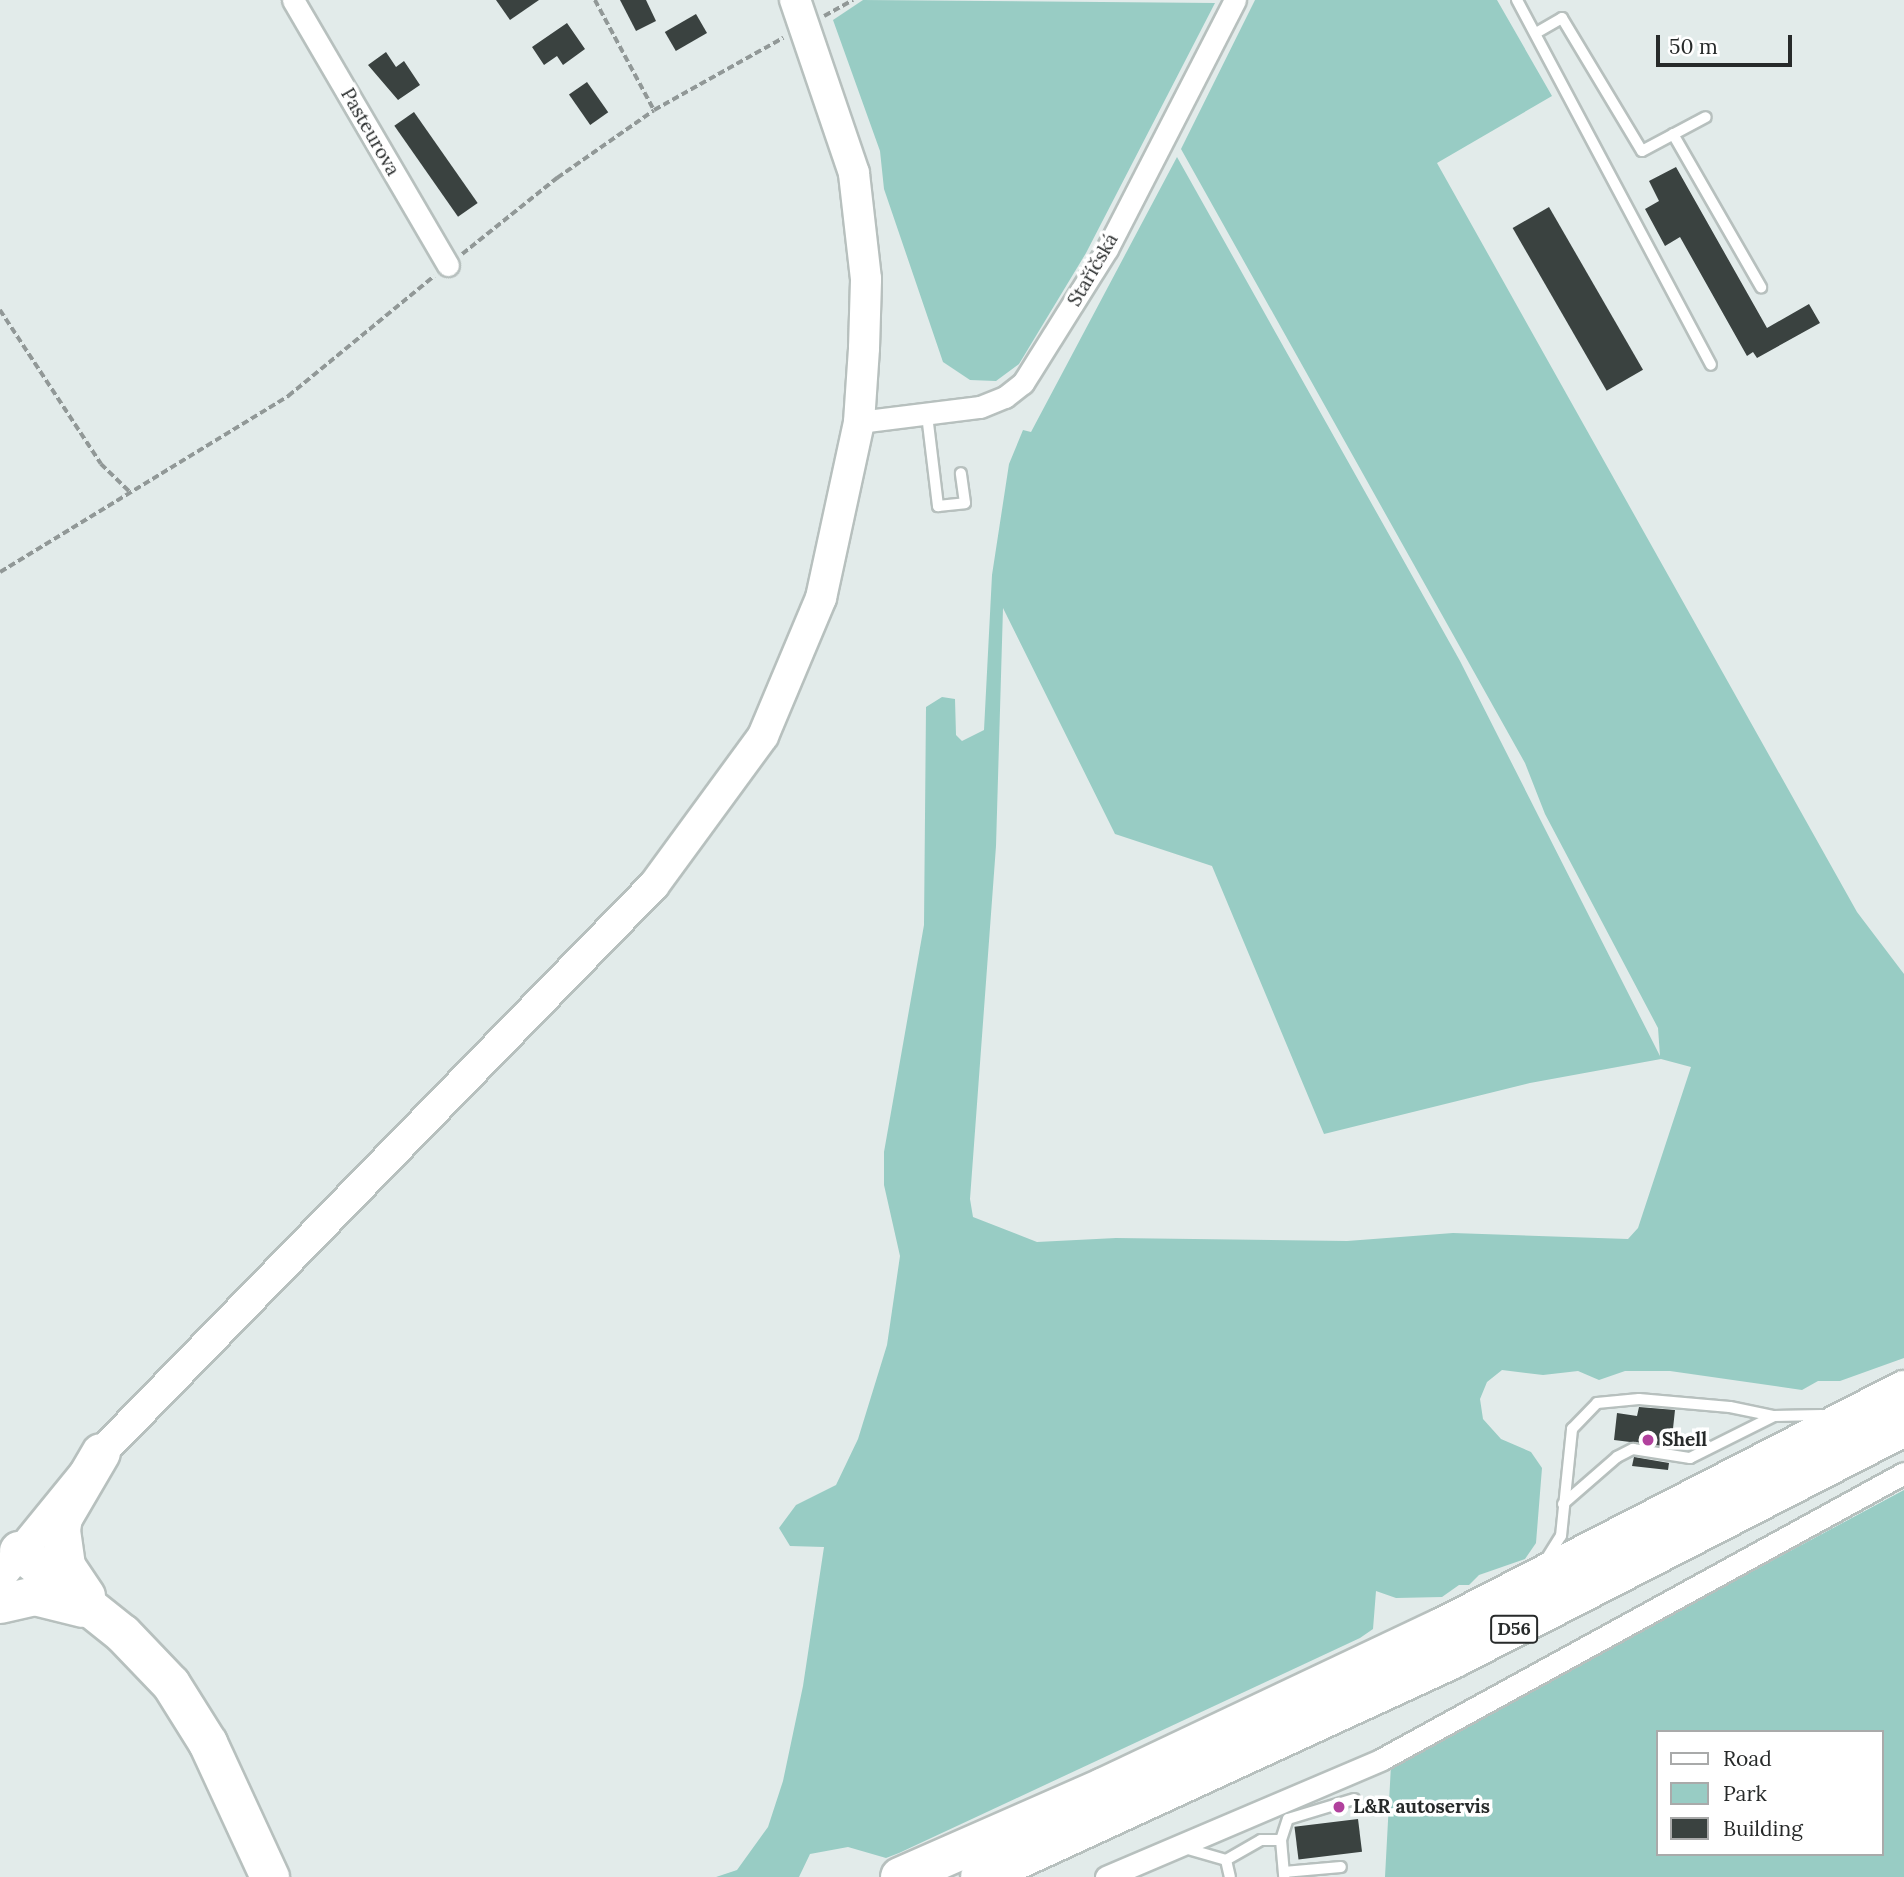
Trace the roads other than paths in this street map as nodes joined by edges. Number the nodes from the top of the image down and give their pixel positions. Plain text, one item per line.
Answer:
1 (293, 0) edge
2 (1235, 0) edge
3 (1517, 0) edge
4 (799, 14) edge
5 (1536, 33) junction
6 (1706, 117) dead end
7 (1673, 134) junction
8 (448, 265) road end
9 (1761, 287) dead end
10 (1711, 365) dead end
11 (927, 415) junction
12 (859, 422) junction
13 (961, 473) dead end
14 (1904, 1388) edge
15 (1774, 1416) junction
16 (1904, 1427) edge
17 (101, 1453) junction
18 (1904, 1473) edge
19 (1563, 1504) junction
20 (6, 1555) edge
21 (0, 1604) edge
22 (97, 1612) junction
23 (1439, 1629) junction
24 (1354, 1798) dead end
25 (248, 1839) junction
26 (1281, 1840) junction
27 (1178, 1846) junction
28 (1226, 1860) junction
29 (1341, 1867) dead end
30 (1284, 1875) edge
31 (253, 1877) edge
32 (270, 1877) edge
33 (900, 1877) edge
34 (980, 1877) edge
35 (1106, 1877) edge
36 (1230, 1877) edge

1 - 8 street, Pasteurova
2 - 11 street, Staříčská
3 - 5 lane
4 - 12 street
5 - 7 lane
5 - 10 lane
6 - 7 lane
7 - 9 lane
11 - 12 street, Staříčská
11 - 13 lane
12 - 17 street
14 - 15 lane
14 - 23 highway, D56
15 - 19 lane
15 - 19 lane
16 - 34 highway, D56
17 - 20 street
17 - 22 highway
18 - 27 street
19 - 23 lane
20 - 22 highway
21 - 22 highway
22 - 25 highway
23 - 33 highway, D56
24 - 26 lane
25 - 31 highway
25 - 32 highway
26 - 28 lane
26 - 30 lane
27 - 28 lane
27 - 35 street
28 - 36 lane
29 - 30 lane

